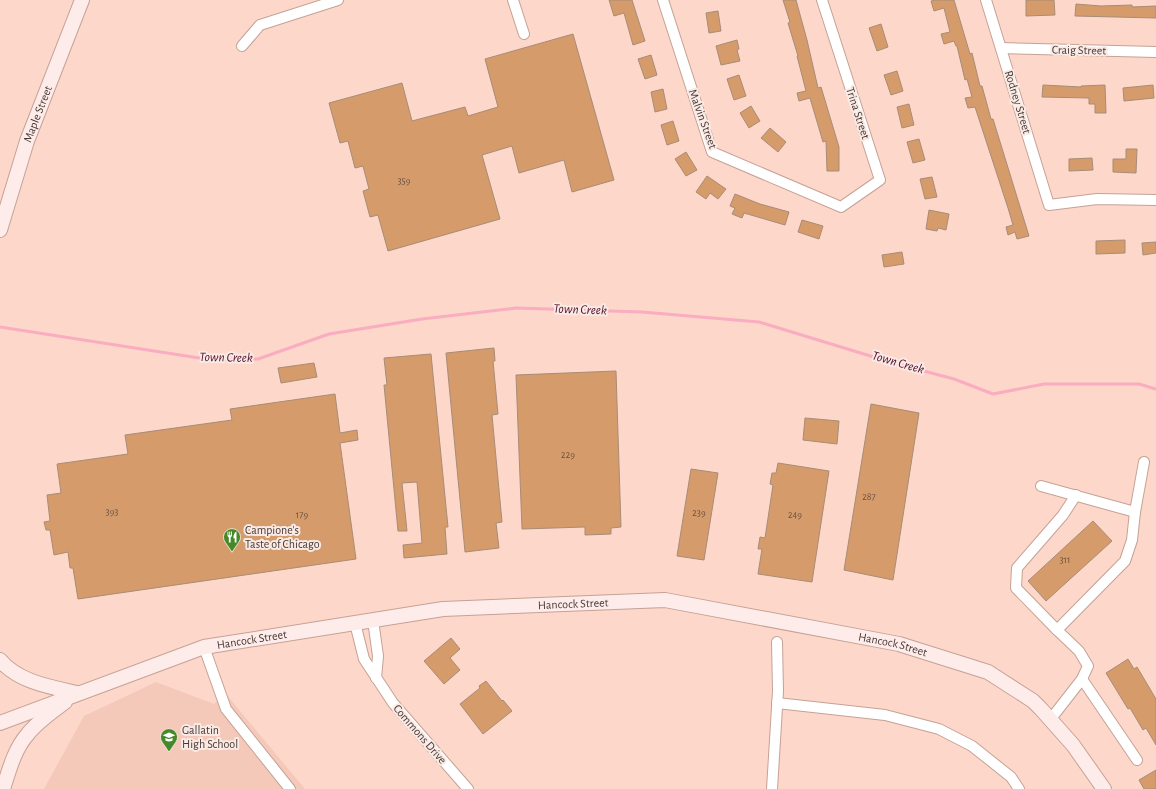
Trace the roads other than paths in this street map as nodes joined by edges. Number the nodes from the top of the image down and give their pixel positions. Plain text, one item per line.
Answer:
1 (82, 0) edge
2 (338, 0) edge
3 (513, 0) edge
4 (663, 0) edge
5 (822, 0) edge
6 (986, 0) edge
7 (524, 34) dead end
8 (242, 46) dead end
9 (1001, 48) junction
10 (1156, 52) edge
11 (1156, 200) edge
12 (841, 207) joint
13 (0, 230) edge
14 (1144, 462) dead end
15 (1041, 486) dead end
16 (1076, 495) junction
17 (1135, 512) junction
18 (373, 620) junction
19 (355, 623) junction
20 (1057, 630) junction
21 (777, 642) dead end
22 (204, 647) junction
23 (0, 660) edge
24 (376, 678) junction
25 (1082, 680) junction
26 (77, 693) junction
27 (777, 703) junction
28 (1050, 720) junction
29 (0, 723) edge
30 (1137, 760) dead end
31 (2, 789) edge
32 (290, 789) edge
33 (468, 789) edge
34 (772, 789) edge
35 (1019, 789) edge
36 (1104, 789) edge

1 - 13 street, Maple Street
2 - 8 street
3 - 7 street
4 - 12 street, Malvin Street
5 - 12 street, Trina Street
6 - 9 street, Rodney Street
9 - 10 street, Craig Street
9 - 11 street, Rodney Street
14 - 17 street
15 - 16 street
16 - 17 street
16 - 20 street
17 - 20 street
18 - 19 street, Hancock Street
18 - 24 street
18 - 28 street, Hancock Street
19 - 22 street, Hancock Street
19 - 24 street, Commons Drive
20 - 25 street
21 - 27 street
22 - 26 street, Hancock Street
22 - 32 street
23 - 26 street
24 - 33 street, Commons Drive
25 - 28 street
25 - 30 street
26 - 29 street, Hancock Street
26 - 31 street
27 - 34 street
27 - 35 street
28 - 36 street, Hancock Street

